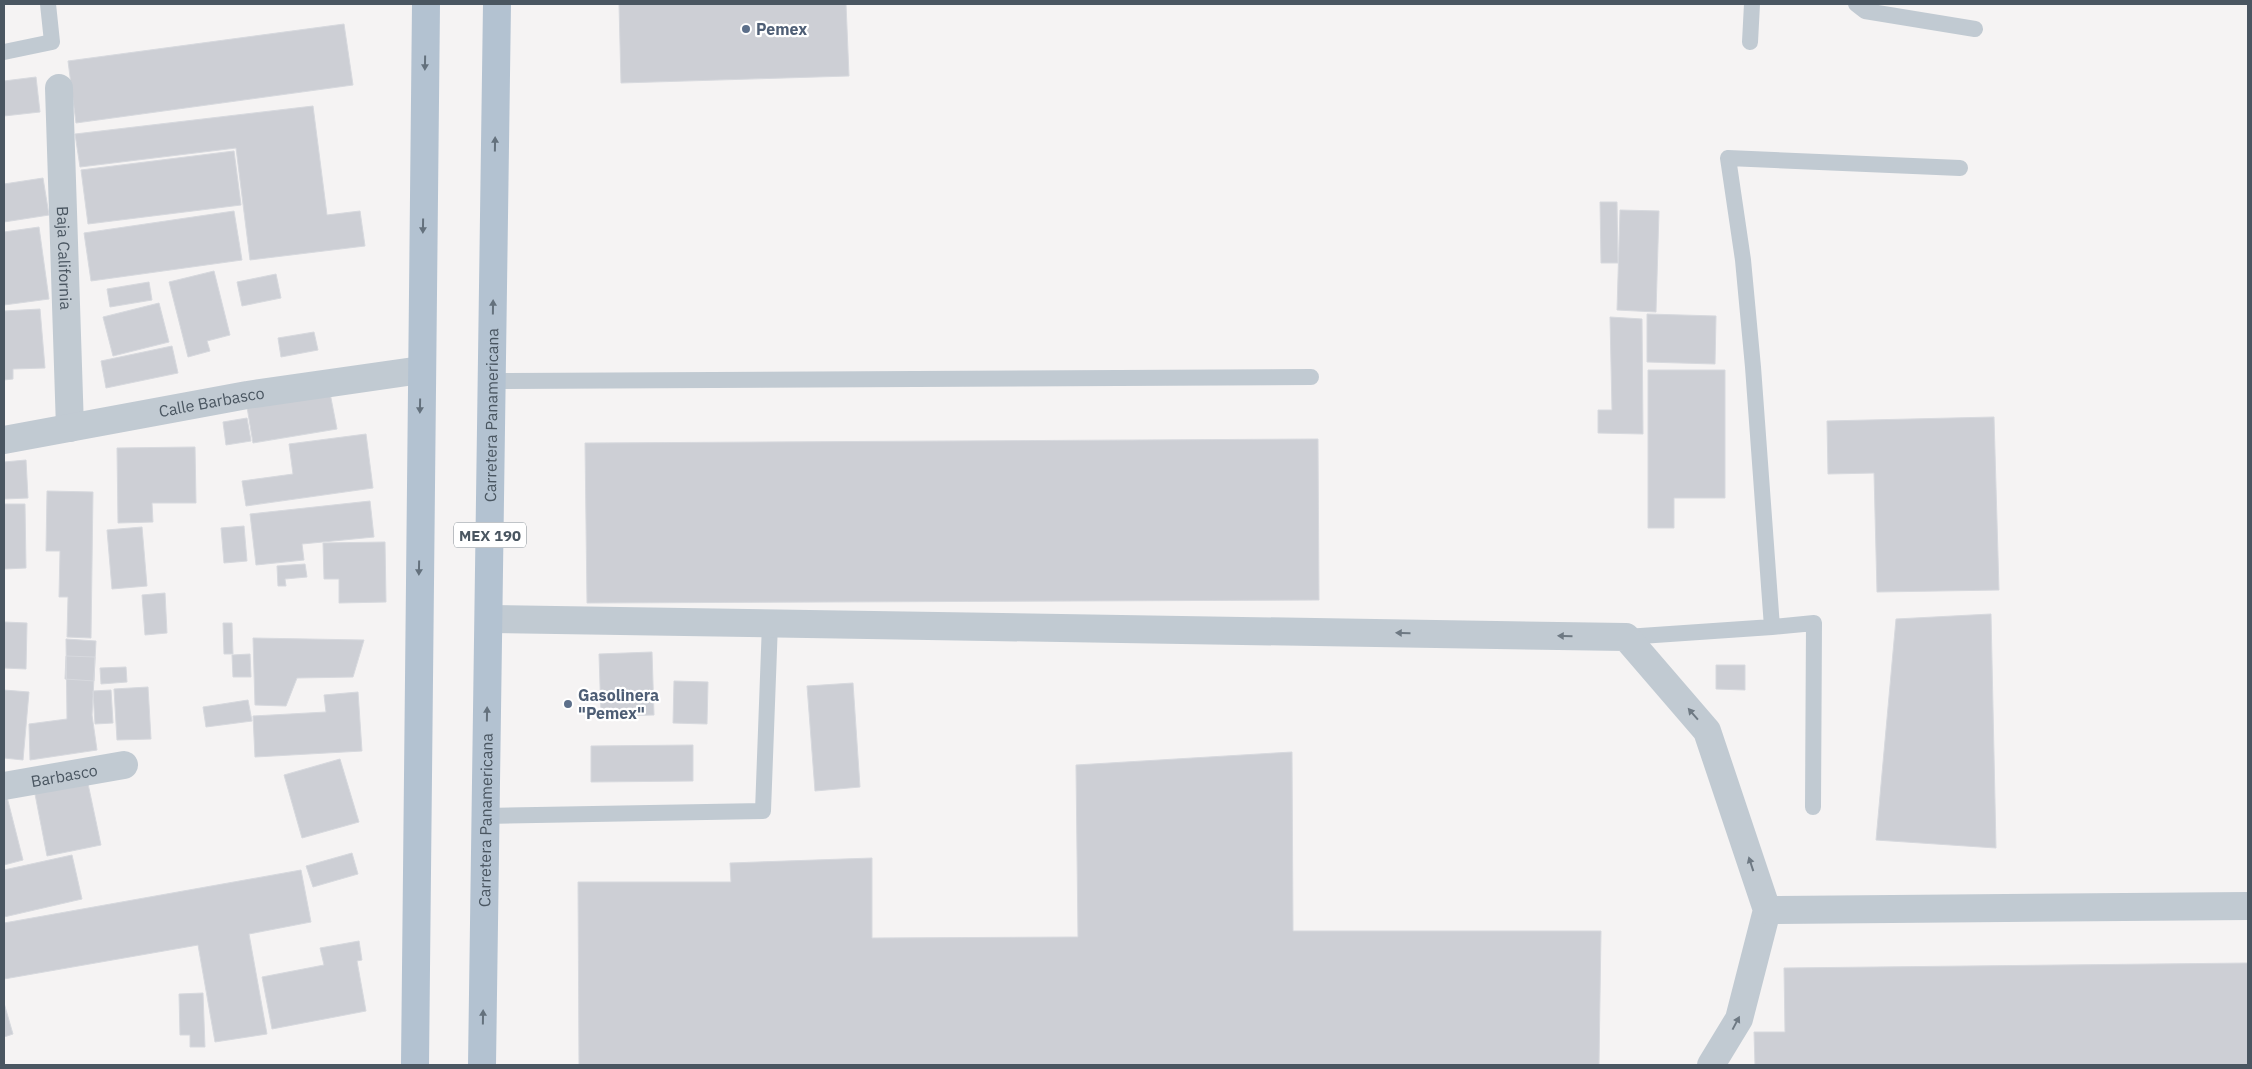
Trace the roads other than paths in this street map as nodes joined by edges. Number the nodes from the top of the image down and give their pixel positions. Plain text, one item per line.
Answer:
1 (48, 4) edge
2 (497, 4) edge
3 (1752, 4) edge
4 (1856, 4) edge
5 (426, 9) edge
6 (1975, 29) dead end
7 (1750, 42) dead end
8 (4, 52) edge
9 (59, 88) dead end
10 (1960, 168) dead end
11 (421, 370) junction
12 (1311, 377) dead end
13 (492, 381) junction
14 (70, 428) junction
15 (4, 440) edge
16 (489, 619) junction
17 (770, 623) junction
18 (1772, 627) junction
19 (1626, 637) junction
20 (124, 765) dead end
21 (4, 786) edge
22 (1813, 807) dead end
23 (486, 816) junction
24 (2248, 906) edge
25 (1767, 910) junction
26 (415, 1065) edge
27 (482, 1065) edge
28 (1711, 1065) edge

1 - 8 lane
13 -> 2 main road, Carretera Panamericana / MEX 190
3 - 7 lane
4 - 6 lane
5 -> 11 main road
9 - 14 street, Baja California
10 - 18 lane
11 - 14 street, Calle Barbasco
11 -> 26 main road
12 - 13 lane
13 - 16 main road, Carretera Panamericana / MEX 190
14 - 15 street, Calle Barbasco
16 - 17 street
23 -> 16 main road, Carretera Panamericana / MEX 190
19 -> 17 street
17 - 23 lane
18 - 19 lane
18 - 22 lane
25 -> 19 street
20 - 21 street, Barbasco
27 -> 23 main road, Carretera Panamericana / MEX 190
24 - 25 street
28 -> 25 street

